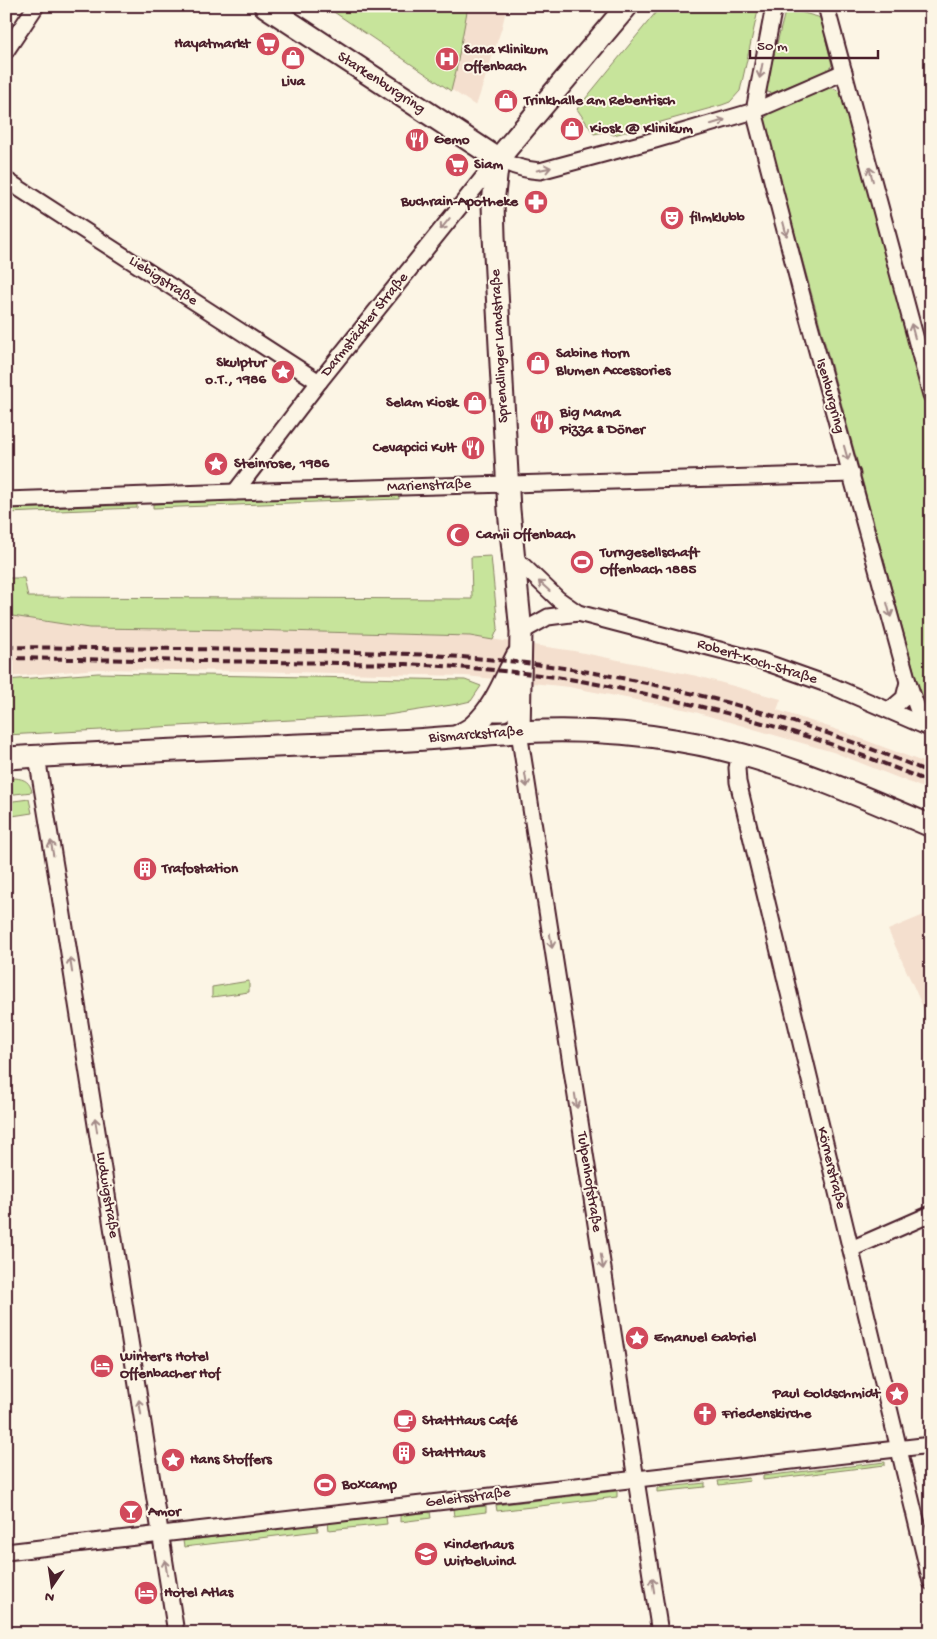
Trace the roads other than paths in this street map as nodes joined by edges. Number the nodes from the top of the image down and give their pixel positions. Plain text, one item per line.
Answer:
1 (36, 6) edge
2 (265, 6) edge
3 (627, 6) edge
4 (774, 6) edge
5 (826, 6) edge
6 (6, 51) edge
7 (844, 72) junction
8 (754, 111) junction
9 (498, 159) junction
10 (6, 180) edge
11 (319, 382) junction
12 (931, 395) edge
13 (852, 474) junction
14 (508, 484) junction
15 (235, 492) junction
16 (6, 500) edge
17 (513, 556) junction
18 (578, 613) junction
19 (520, 640) junction
20 (909, 686) junction
21 (890, 710) junction
22 (927, 727) edge
23 (519, 732) junction
24 (457, 736) junction
25 (740, 754) junction
26 (37, 757) junction
27 (6, 758) edge
28 (931, 826) edge
29 (931, 1214) edge
30 (850, 1249) junction
31 (931, 1445) edge
32 (899, 1448) junction
33 (636, 1479) junction
34 (160, 1534) junction
35 (6, 1552) edge
36 (931, 1582) edge
37 (176, 1633) edge
38 (660, 1633) edge

1 - 6 street
2 - 9 main road, Starkenburgring
3 - 9 main road
4 -> 8 street, Isenburgring
5 - 7 street
7 - 8 street
12 -> 7 street
9 -> 8 street
8 -> 13 street, Isenburgring
9 -> 11 street, Darmstädter Straße
9 - 14 main road, Sprendlinger Landstraße
10 - 11 street, Liebigstraße
11 - 15 street, Darmstädter Straße
13 - 14 street, Marienstraße
13 -> 20 street, Isenburgring
14 - 15 street, Marienstraße
14 - 17 main road, Sprendlinger Landstraße
15 - 16 street, Marienstraße
18 -> 17 street, Robert-Koch-Straße
17 - 19 main road, Sprendlinger Landstraße
18 - 19 street, Robert-Koch-Straße
18 - 21 street, Robert-Koch-Straße
19 - 23 main road, Sprendlinger Landstraße
19 - 24 main road
20 - 21 street
20 - 22 street, Isenburgring
21 - 22 street, Robert-Koch-Straße
23 - 24 main road, Bismarckstraße
23 - 25 main road, Bismarckstraße
23 -> 33 street, Tulpenhofstraße
24 - 26 main road, Bismarckstraße
25 - 28 main road, Bismarckstraße
25 - 30 street, Körnerstraße
26 - 27 main road, Bismarckstraße
34 -> 26 street, Ludwigstraße
29 - 30 street
30 - 32 street, Körnerstraße
31 - 32 street, Geleitsstraße
32 - 33 street, Geleitsstraße
32 - 36 street, Körnerstraße
33 - 34 street, Geleitsstraße
38 -> 33 street, Tulpenhofstraße
34 - 35 street, Geleitsstraße
37 -> 34 street, Ludwigstraße

